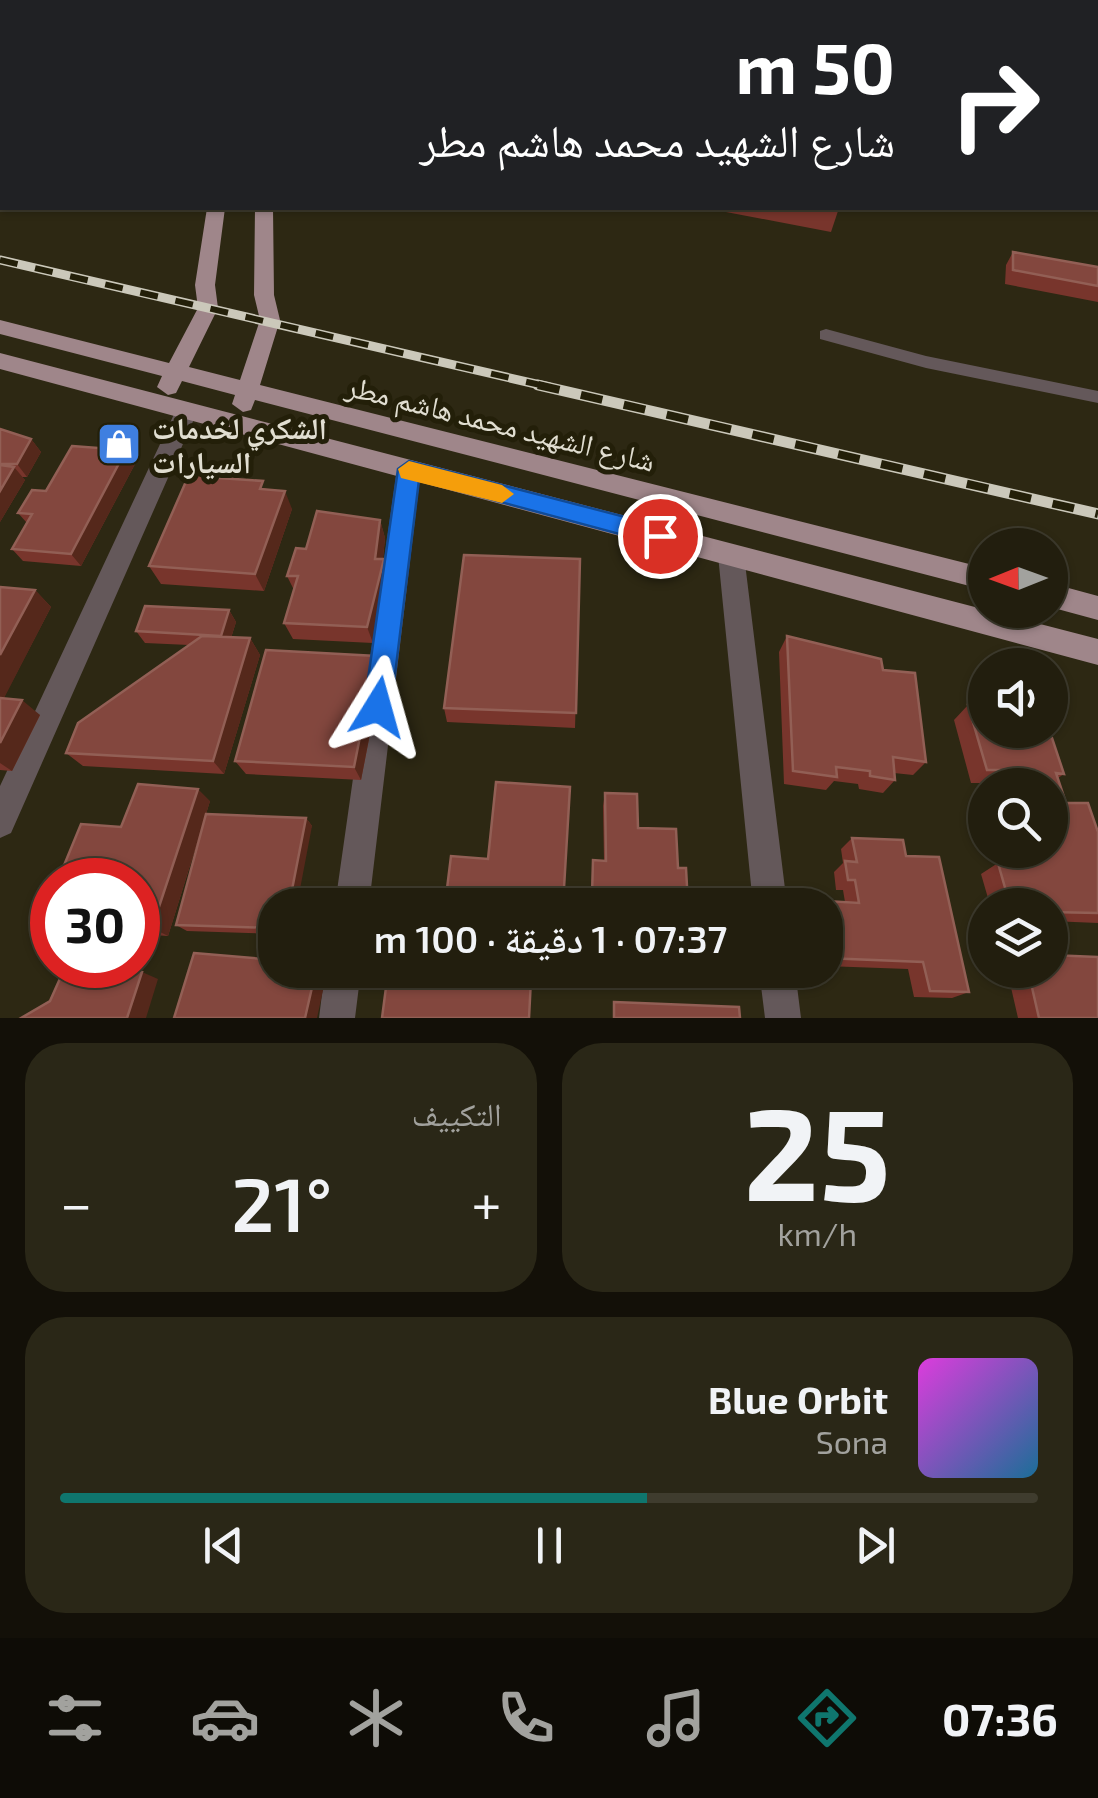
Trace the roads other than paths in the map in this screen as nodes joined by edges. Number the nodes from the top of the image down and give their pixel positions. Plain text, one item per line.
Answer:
1 (216, 210) edge
2 (264, 210) edge
3 (0, 327) edge
4 (826, 335) dead end
5 (0, 360) edge
6 (175, 372) junction
7 (246, 390) junction
8 (1098, 397) edge
9 (173, 406) junction
10 (238, 424) junction
11 (409, 469) junction
12 (731, 554) junction
13 (968, 575) edge
14 (1068, 600) edge
15 (1098, 608) edge
16 (1098, 652) edge
17 (0, 822) edge
18 (354, 888) edge
19 (768, 888) edge
20 (341, 988) edge
21 (779, 988) edge
22 (337, 1018) edge
23 (782, 1018) edge

1 - 6 main road
2 - 7 main road
3 - 6 main road, شارع الشهيد محمد هاشم مطر
4 - 8 lane
5 - 9 main road
6 - 7 main road, شارع الشهيد محمد هاشم مطر
6 - 9 main road
7 - 10 main road
7 - 13 main road, شارع الشهيد محمد هاشم مطر
9 - 10 main road
9 - 17 street
10 - 11 main road
11 - 12 main road
11 - 18 street
12 - 16 main road
12 - 19 street
14 - 15 main road
20 - 22 street
21 - 23 street

